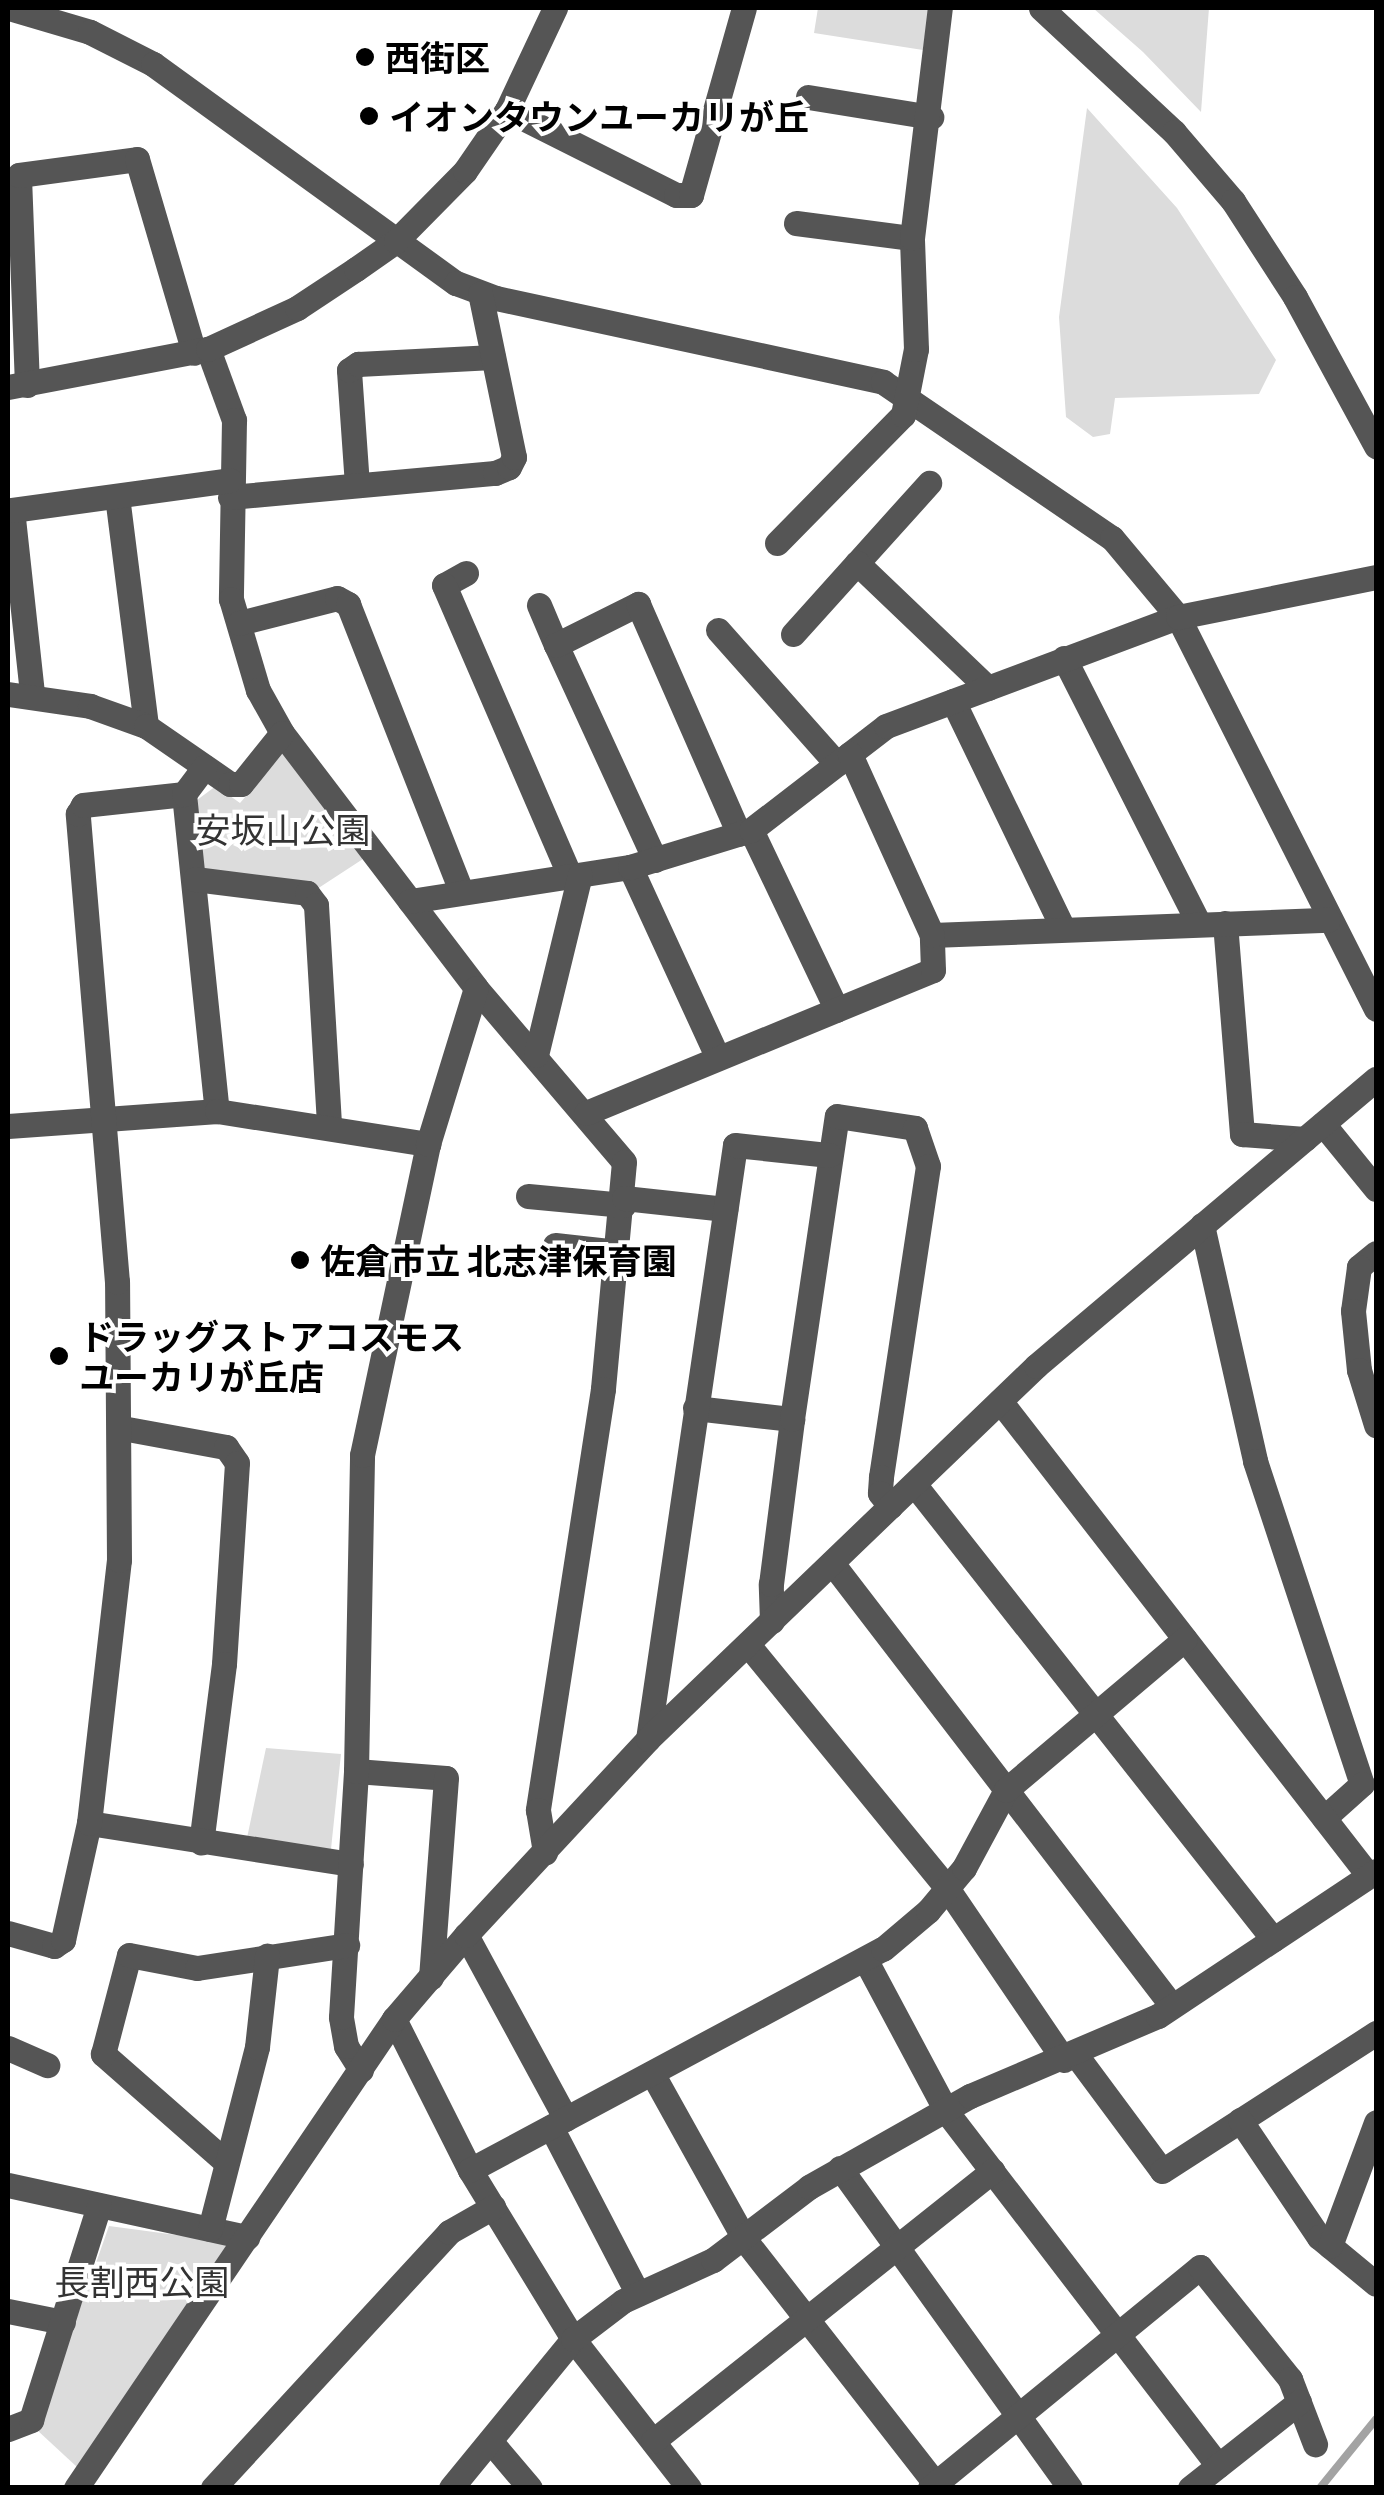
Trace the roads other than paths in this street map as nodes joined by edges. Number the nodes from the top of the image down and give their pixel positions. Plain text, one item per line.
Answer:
1 (8, 8) edge
2 (555, 8) edge
3 (744, 8) edge
4 (940, 8) edge
5 (1042, 8) edge
6 (808, 97) dead end
7 (507, 110) junction
8 (931, 117) junction
9 (796, 223) dead end
10 (912, 238) junction
11 (396, 241) junction
12 (480, 293) junction
13 (201, 351) junction
14 (493, 357) junction
15 (17, 386) edge
16 (909, 394) junction
17 (1376, 446) edge
18 (929, 482) dead end
19 (357, 486) junction
20 (230, 489) junction
21 (118, 496) junction
22 (777, 544) dead end
23 (858, 563) junction
24 (466, 574) dead end
25 (1376, 577) edge
26 (538, 605) dead end
27 (1178, 617) junction
28 (239, 623) junction
29 (718, 630) dead end
30 (792, 634) dead end
31 (556, 644) junction
32 (1064, 658) junction
33 (988, 688) junction
34 (20, 693) edge
35 (953, 701) junction
36 (146, 726) junction
37 (282, 733) junction
38 (844, 759) junction
39 (204, 767) junction
40 (184, 794) junction
41 (744, 832) junction
42 (642, 864) junction
43 (575, 876) junction
44 (195, 879) junction
45 (460, 888) junction
46 (410, 901) junction
47 (1328, 920) junction
48 (1212, 923) junction
49 (1063, 930) junction
50 (932, 936) junction
51 (476, 988) junction
52 (1376, 1009) edge
53 (837, 1010) junction
54 (536, 1055) junction
55 (718, 1058) junction
56 (1376, 1079) edge
57 (217, 1111) junction
58 (586, 1113) junction
59 (102, 1119) junction
60 (8, 1126) edge
61 (329, 1128) junction
62 (1314, 1132) junction
63 (428, 1144) junction
64 (829, 1155) junction
65 (1376, 1190) edge
66 (528, 1196) dead end
67 (624, 1201) junction
68 (725, 1209) junction
69 (1202, 1225) junction
70 (556, 1245) dead end
71 (618, 1252) junction
72 (1376, 1253) edge
73 (1000, 1401) junction
74 (695, 1408) junction
75 (792, 1419) junction
76 (1376, 1425) edge
77 (122, 1428) junction
78 (914, 1484) junction
79 (890, 1507) junction
80 (832, 1564) junction
81 (772, 1622) junction
82 (1185, 1640) junction
83 (749, 1646) junction
84 (1097, 1713) junction
85 (648, 1739) junction
86 (356, 1771) junction
87 (1006, 1790) junction
88 (1324, 1818) junction
89 (89, 1823) junction
90 (201, 1842) junction
91 (545, 1852) junction
92 (352, 1864) junction
93 (1373, 1873) edge
94 (948, 1888) junction
95 (8, 1933) edge
96 (466, 1935) junction
97 (1274, 1939) junction
98 (347, 1945) junction
99 (267, 1956) junction
100 (865, 1959) junction
101 (431, 1977) junction
102 (1172, 2006) junction
103 (394, 2019) junction
104 (1376, 2033) edge
105 (8, 2048) edge
106 (1070, 2057) junction
107 (48, 2066) dead end
108 (360, 2070) junction
109 (652, 2072) junction
110 (946, 2112) junction
111 (1240, 2120) junction
112 (1376, 2122) edge
113 (559, 2123) junction
114 (226, 2162) junction
115 (840, 2168) junction
116 (470, 2170) junction
117 (993, 2171) junction
118 (8, 2185) edge
119 (98, 2206) junction
120 (493, 2208) junction
121 (210, 2228) junction
122 (247, 2237) junction
123 (745, 2240) junction
124 (1330, 2246) junction
125 (896, 2248) junction
126 (1376, 2284) edge
127 (638, 2294) junction
128 (8, 2311) edge
129 (807, 2318) junction
130 (63, 2322) junction
131 (1119, 2331) junction
132 (573, 2339) junction
133 (1299, 2402) junction
134 (1018, 2415) junction
135 (8, 2429) edge
136 (653, 2441) junction
137 (491, 2442) junction
138 (1315, 2444) dead end
139 (1218, 2466) junction
140 (935, 2486) edge
141 (76, 2488) edge
142 (213, 2488) edge
143 (451, 2488) edge
144 (530, 2488) edge
145 (689, 2488) edge
146 (1070, 2488) edge
147 (1190, 2488) edge

1 - 11 street
2 - 7 street
3 - 7 street
4 - 8 street
5 - 17 street
6 - 8 street
7 - 11 street
8 - 10 street
9 - 10 street
10 - 16 street
11 - 12 street
11 - 13 street
12 - 14 street
12 - 16 street
13 - 15 street
13 - 15 street
13 - 20 street
14 - 19 street
14 - 19 street
16 - 22 street
16 - 27 street
18 - 23 street
19 - 20 street
20 - 21 street
20 - 28 street
21 - 34 street
21 - 36 street
23 - 30 street
23 - 33 street
24 - 43 street
25 - 27 street
26 - 31 street
27 - 32 street
27 - 47 street
28 - 37 street
28 - 45 street
29 - 38 street
31 - 41 street
31 - 42 street
32 - 33 street
32 - 48 street
33 - 35 street
34 - 36 street
35 - 38 street
35 - 49 street
36 - 39 street
37 - 39 street
37 - 46 street
38 - 41 street
38 - 50 street
39 - 40 street
40 - 44 street
40 - 59 street
41 - 42 street
41 - 53 street
42 - 43 street
42 - 55 street
43 - 45 street
43 - 54 street
44 - 57 street
44 - 61 street
45 - 46 street
46 - 51 street
47 - 48 street
47 - 52 street
48 - 49 street
48 - 62 street
49 - 50 street
50 - 53 street
51 - 54 street
51 - 63 street
53 - 55 street
54 - 58 street
55 - 58 street
56 - 62 street
57 - 59 street
57 - 61 street
58 - 67 street
59 - 60 street
59 - 77 street
61 - 63 street
62 - 65 street
62 - 69 street
63 - 86 street
64 - 68 street
64 - 75 street
64 - 79 street
66 - 67 street
67 - 68 street
67 - 71 street
68 - 74 street
69 - 73 street
69 - 88 street
70 - 71 street
71 - 91 street
72 - 76 street
73 - 78 street
73 - 82 street
74 - 75 street
74 - 85 street
75 - 81 street
77 - 89 street
77 - 90 street
78 - 79 street
78 - 84 street
79 - 80 street
80 - 81 street
80 - 87 street
81 - 83 street
82 - 84 street
82 - 88 street
83 - 85 street
83 - 94 street
84 - 87 street
84 - 97 street
85 - 91 street
86 - 92 street
86 - 101 street
87 - 94 street
87 - 102 street
88 - 93 street
89 - 90 street
89 - 95 street
90 - 92 street
91 - 96 street
92 - 98 street
93 - 97 street
94 - 100 street
94 - 106 street
96 - 101 street
96 - 113 street
97 - 102 street
98 - 99 street
98 - 108 street
99 - 114 street
99 - 114 street
100 - 109 street
100 - 110 street
101 - 103 street
102 - 106 street
103 - 108 street
103 - 116 street
104 - 111 street
105 - 107 street
106 - 110 street
106 - 111 street
108 - 122 street
109 - 113 street
109 - 123 street
110 - 115 street
110 - 117 street
111 - 124 street
112 - 124 street
113 - 116 street
113 - 127 street
114 - 121 street
115 - 123 street
115 - 125 street
116 - 120 street
117 - 125 street
117 - 131 street
118 - 119 street
119 - 121 street
119 - 130 street
120 - 132 street
120 - 142 street
121 - 122 street
122 - 141 street
123 - 127 street
123 - 129 street
124 - 126 street
125 - 129 street
125 - 134 street
127 - 132 street
128 - 130 street
129 - 136 street
129 - 140 street
130 - 135 street
131 - 133 street
131 - 134 street
131 - 139 street
132 - 136 street
132 - 137 street
133 - 138 street
133 - 139 street
134 - 140 street
134 - 146 street
136 - 145 street
137 - 143 street
137 - 144 street
139 - 147 street

